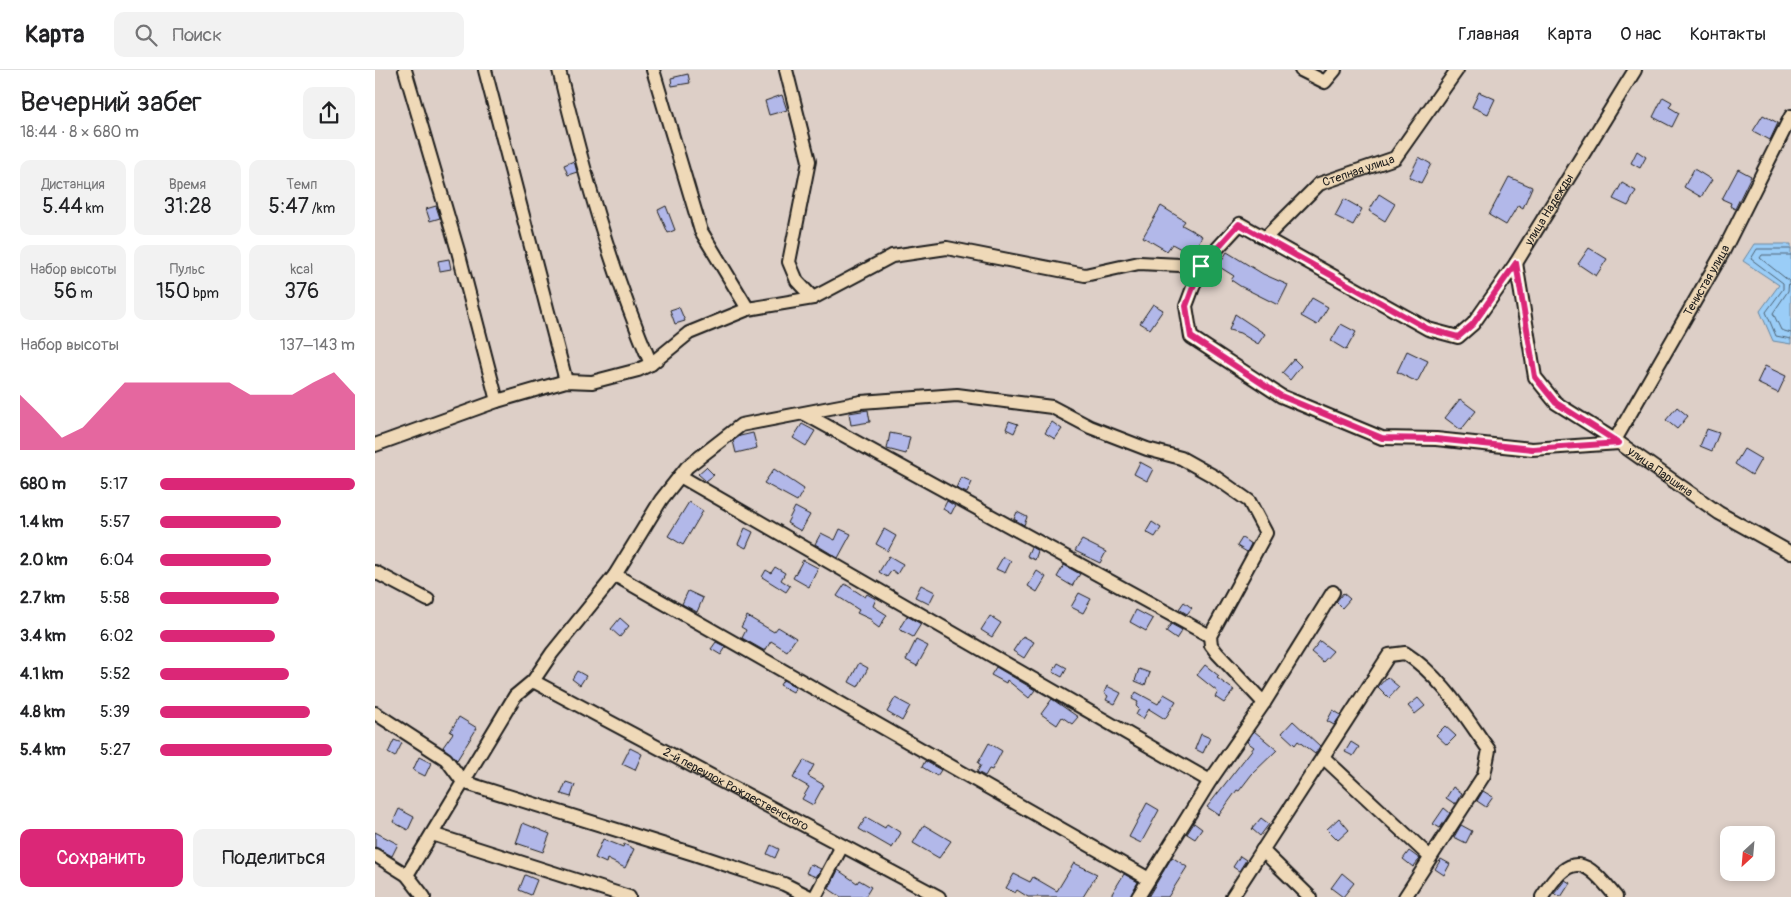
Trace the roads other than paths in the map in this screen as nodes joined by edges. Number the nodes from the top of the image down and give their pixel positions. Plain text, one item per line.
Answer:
1 (405, 70) edge
2 (485, 70) edge
3 (559, 70) edge
4 (653, 70) edge
5 (786, 70) edge
6 (1301, 70) edge
7 (1335, 70) edge
8 (1457, 70) edge
9 (1635, 70) edge
10 (1791, 116) edge
11 (1265, 238) junction
12 (1516, 263) junction
13 (1201, 266) junction
14 (813, 298) junction
15 (748, 309) junction
16 (651, 364) junction
17 (566, 382) junction
18 (497, 401) junction
19 (805, 414) junction
20 (1617, 442) junction
21 (375, 446) edge
22 (680, 476) junction
23 (1791, 553) edge
24 (375, 572) edge
25 (615, 575) junction
26 (1333, 592) dead end
27 (428, 600) dead end
28 (1210, 636) junction
29 (533, 681) junction
30 (1264, 703) junction
31 (375, 713) edge
32 (1324, 758) junction
33 (1210, 781) junction
34 (463, 782) junction
35 (432, 834) junction
36 (842, 846) junction
37 (1262, 850) junction
38 (375, 855) edge
39 (1430, 857) junction
40 (407, 875) junction
41 (1149, 879) junction
42 (424, 897) edge
43 (629, 897) edge
44 (810, 897) edge
45 (815, 897) edge
46 (939, 897) edge
47 (1138, 897) edge
48 (1232, 897) edge
49 (1310, 897) edge
50 (1405, 897) edge
51 (1542, 897) edge
52 (1616, 897) edge

1 - 18 street
2 - 17 street
3 - 16 street
4 - 15 street
5 - 14 street
6 - 7 street
8 - 11 street, Степная улица
9 - 12 street, улица Надежды
10 - 20 street, Тенистая улица
11 - 12 street, улица Надежды
11 - 13 street, улица Надежды
12 - 20 street, улица Паршина
13 - 14 street
13 - 20 street
14 - 15 street
15 - 16 street
16 - 17 street
17 - 18 street
18 - 21 street
19 - 22 street
19 - 28 street
19 - 28 street
20 - 23 street, улица Паршина
22 - 25 street
22 - 33 street
24 - 27 street
25 - 29 street
25 - 41 street
26 - 30 street
28 - 30 street
29 - 34 street
29 - 36 street, 2-й переулок Рождественского
30 - 33 street
31 - 34 street
32 - 37 street
32 - 39 street
32 - 39 street
33 - 41 street
34 - 35 street
34 - 44 street
35 - 40 street
35 - 43 street
36 - 45 street
36 - 46 street, 2-й переулок Рождественского
37 - 48 street
37 - 49 street
38 - 40 street
39 - 50 street
40 - 42 street
41 - 47 street
51 - 52 street

